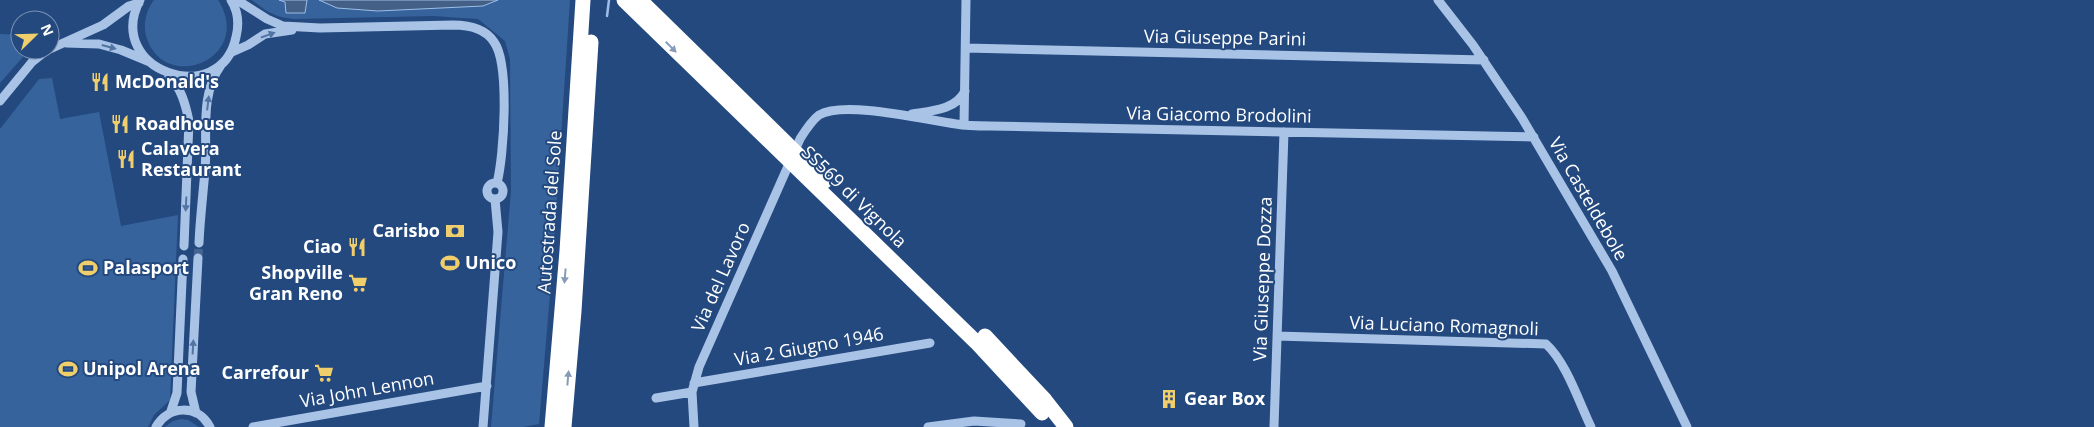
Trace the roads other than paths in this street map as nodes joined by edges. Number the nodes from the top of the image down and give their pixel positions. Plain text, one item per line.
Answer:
1 (231, 0) edge
2 (237, 0) edge
3 (583, 0) edge
4 (594, 0) edge
5 (624, 0) edge
6 (640, 0) edge
7 (966, 0) edge
8 (1438, 0) edge
9 (140, 2) edge
10 (310, 28) junction
11 (66, 43) junction
12 (60, 45) edge
13 (966, 48) junction
14 (227, 56) junction
15 (34, 60) edge
16 (1484, 60) junction
17 (150, 62) junction
18 (167, 73) junction
19 (965, 90) junction
20 (959, 100) junction
21 (0, 101) edge
22 (905, 115) junction
23 (964, 125) junction
24 (1284, 132) junction
25 (1534, 138) junction
26 (199, 243) tunnel mouth
27 (184, 246) dead end
28 (198, 258) tunnel mouth
29 (183, 259) dead end
30 (1278, 336) junction
31 (930, 343) dead end
32 (486, 386) junction
33 (693, 388) junction
34 (656, 398) dead end
35 (1043, 406) junction
36 (171, 411) junction
37 (196, 413) junction
38 (1021, 424) dead end
39 (156, 427) edge
40 (210, 427) edge
41 (253, 427) edge
42 (483, 427) edge
43 (552, 427) edge
44 (564, 427) edge
45 (694, 427) edge
46 (928, 427) edge
47 (1053, 427) edge
48 (1066, 427) edge
49 (1274, 427) edge
50 (1591, 427) edge
51 (1687, 427) edge

1 - 14 street
2 - 10 street
3 -> 43 highway, Autostrada del Sole
44 -> 4 highway, Autostrada del Sole
5 -> 35 highway, SS569 di Vignola, bridge
6 - 35 highway, SS569 di Vignola, bridge
7 - 13 street
8 - 16 street, Via Casteldebole
9 - 11 street
9 - 17 street
14 -> 10 street
10 - 32 street
11 - 12 street
11 -> 17 street
13 - 16 street, Via Giuseppe Parini
13 - 19 street
14 - 18 street
26 -> 14 street
15 - 21 street
16 - 25 street, Via Casteldebole
17 - 18 street
18 -> 27 street
19 - 20 street
19 - 23 street
20 - 22 street
20 - 23 street
22 - 23 street, Via Giacomo Brodolini
22 - 33 street, Via del Lavoro
23 - 24 street, Via Giacomo Brodolini
24 - 25 street, Via Giacomo Brodolini
24 - 30 street, Via Giuseppe Dozza
25 - 51 street, Via Casteldebole
37 -> 28 street
29 - 36 street
30 - 49 street, Via Giuseppe Dozza
30 - 50 street, Via Luciano Romagnoli
31 - 33 street, Via 2 Giugno 1946
32 - 41 street, Via John Lennon
32 - 42 street
33 - 34 street
33 - 45 street, Via del Lavoro
35 - 47 highway, SS569 di Vignola
35 - 48 highway, SS569 di Vignola
36 - 37 street
36 - 39 street
37 - 40 street
38 - 46 street

